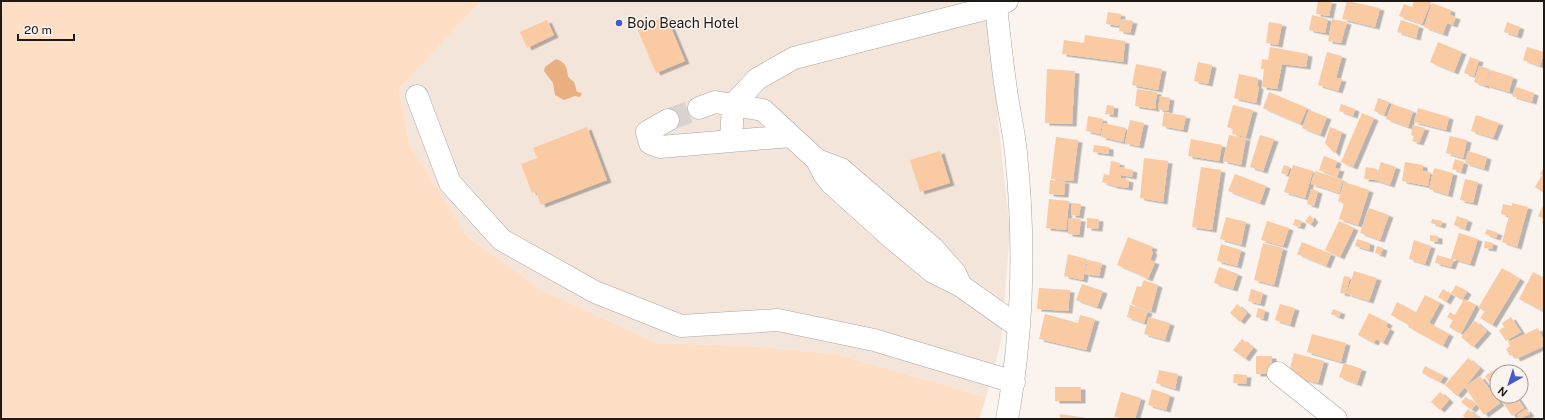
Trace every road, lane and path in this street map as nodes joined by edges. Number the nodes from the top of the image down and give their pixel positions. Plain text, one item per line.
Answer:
1 (1002, 3) edge
2 (417, 96) dead end
3 (733, 105) junction
4 (699, 108) tunnel mouth
5 (668, 120) tunnel mouth
6 (791, 136) junction
7 (731, 140) junction
8 (1019, 327) junction
9 (1278, 373) dead end
10 (1014, 382) junction
11 (1007, 419) edge
12 (1336, 419) edge

1 - 3 street
1 - 8 street
2 - 10 street
3 - 4 street
3 - 6 street
3 - 7 street
5 - 7 street
6 - 7 street
6 - 8 street
8 - 10 street
9 - 12 street
10 - 11 street

